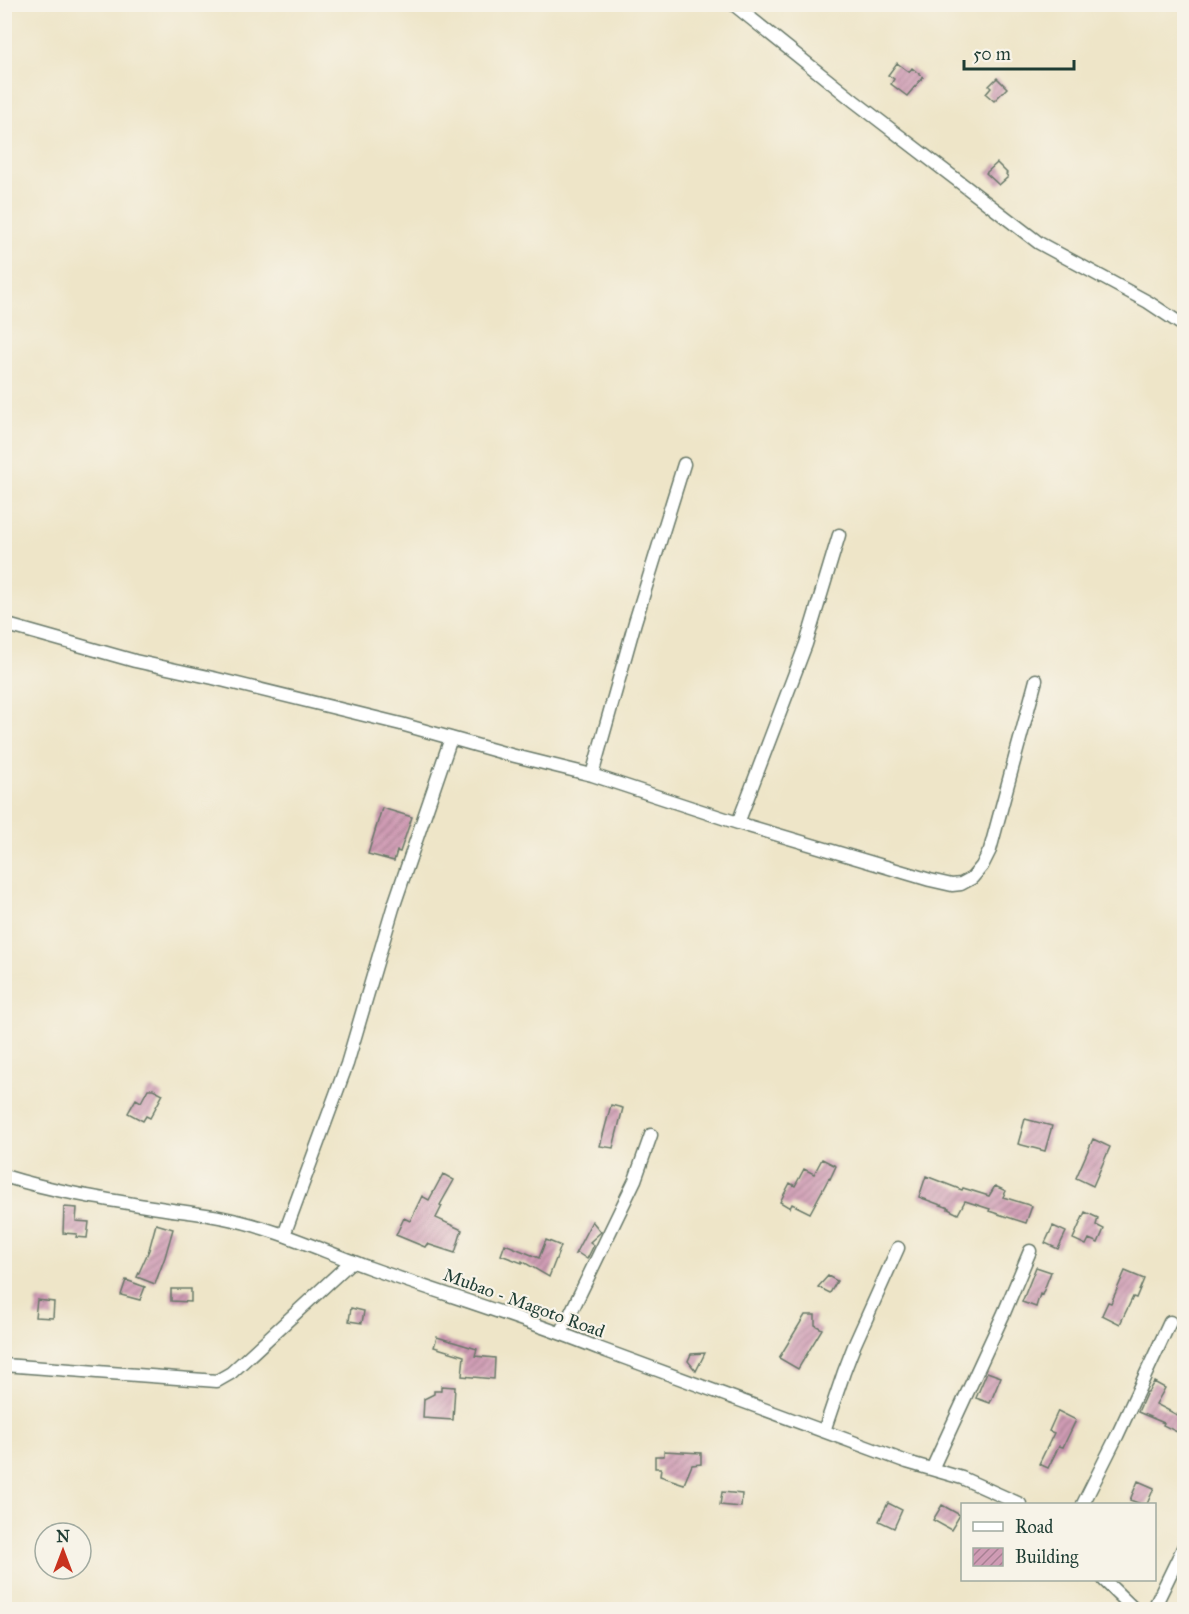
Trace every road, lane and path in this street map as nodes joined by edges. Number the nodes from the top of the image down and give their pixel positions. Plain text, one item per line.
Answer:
1 (733, 4) edge
2 (1185, 326) edge
3 (684, 464) dead end
4 (839, 535) dead end
5 (4, 624) edge
6 (1036, 680) dead end
7 (451, 738) junction
8 (592, 775) junction
9 (738, 823) junction
10 (651, 1135) dead end
11 (4, 1176) edge
12 (284, 1235) junction
13 (898, 1248) dead end
14 (1030, 1251) dead end
15 (352, 1262) junction
16 (1170, 1322) dead end
17 (561, 1333) junction
18 (4, 1365) edge
19 (824, 1431) junction
20 (932, 1469) junction
21 (1018, 1503) edge
22 (1084, 1503) edge
23 (1185, 1546) edge
24 (1105, 1581) edge
25 (1135, 1610) edge
26 (1153, 1610) edge

1 - 2 street
3 - 8 street
4 - 9 street
5 - 7 street
6 - 9 street
7 - 8 street
7 - 12 street
8 - 9 street
10 - 17 street
11 - 12 street, Mubao - Magoto Road
12 - 15 street, Mubao - Magoto Road
13 - 19 street
14 - 20 street
15 - 17 street, Mubao - Magoto Road
15 - 18 street
16 - 22 street
17 - 19 street, Mubao - Magoto Road
19 - 20 street, Mubao - Magoto Road
20 - 21 street, Mubao - Magoto Road
23 - 26 street
24 - 25 street

